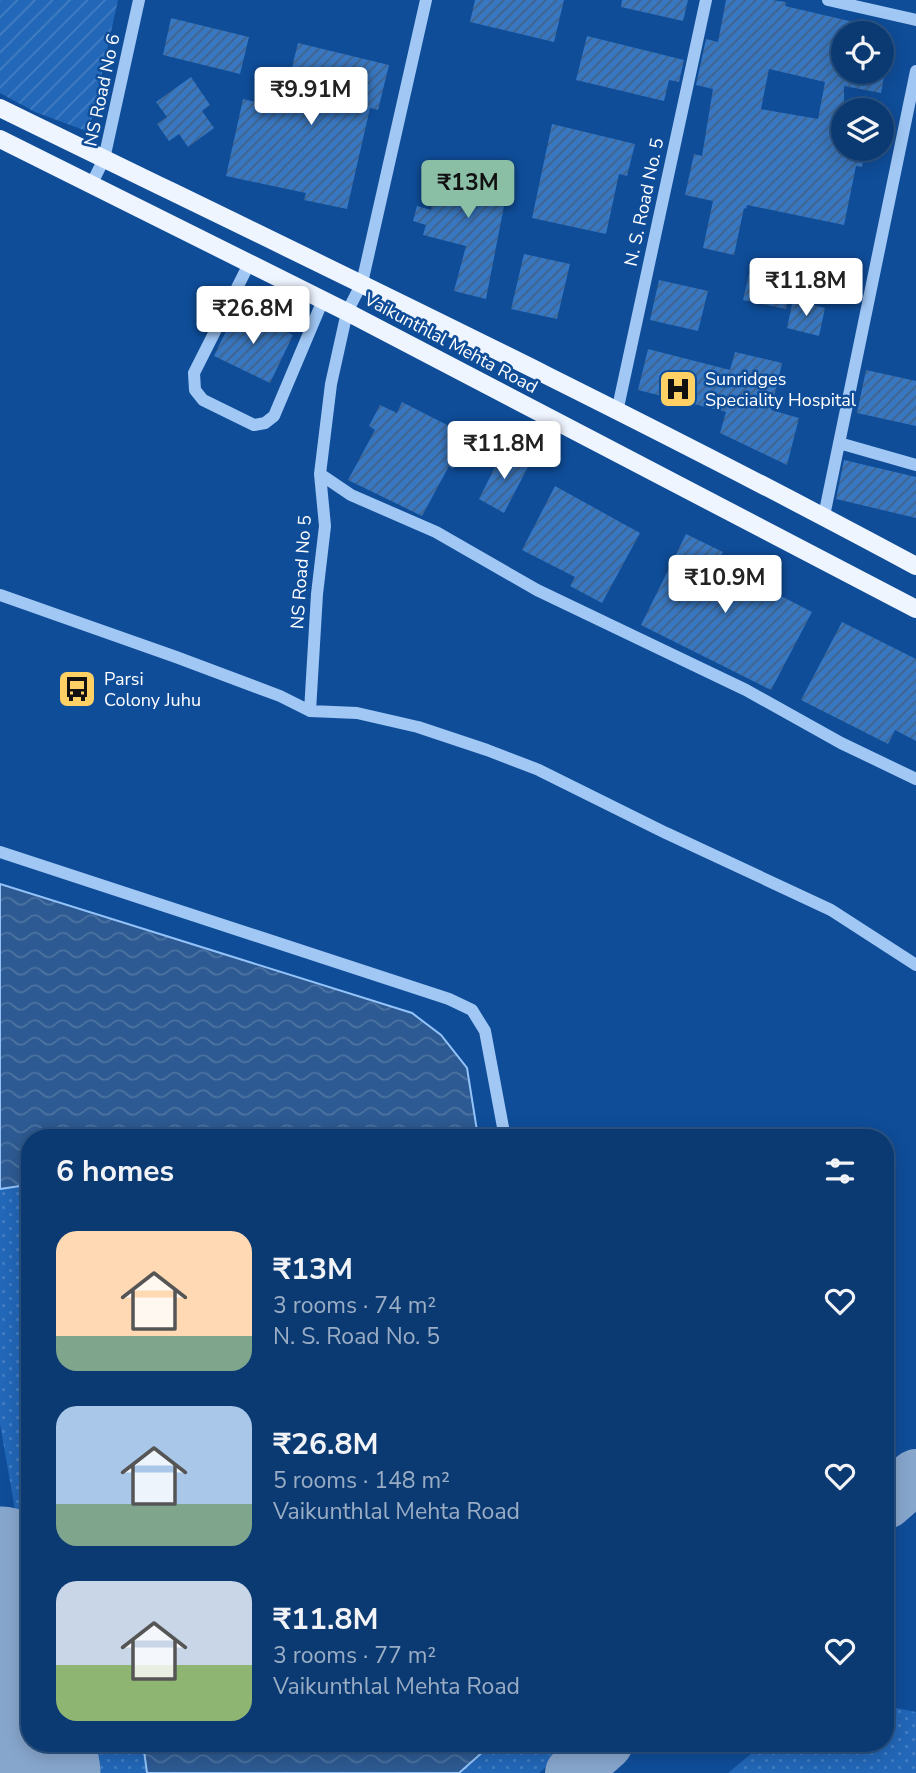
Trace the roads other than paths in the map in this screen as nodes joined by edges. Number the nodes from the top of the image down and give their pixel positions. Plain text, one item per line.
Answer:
1 (139, 0) edge
2 (426, 0) edge
3 (706, 0) edge
4 (828, 0) edge
5 (916, 20) edge
6 (916, 71) edge
7 (0, 108) edge
8 (0, 139) edge
9 (104, 159) junction
10 (91, 185) junction
11 (250, 264) junction
12 (362, 284) junction
13 (323, 300) junction
14 (347, 312) junction
15 (617, 412) junction
16 (839, 443) junction
17 (916, 465) edge
18 (320, 474) junction
19 (824, 516) junction
20 (916, 566) edge
21 (0, 595) edge
22 (916, 609) edge
23 (310, 711) junction
24 (916, 779) edge
25 (0, 852) edge
26 (916, 965) edge
27 (503, 1129) edge

1 - 9 street, NS Road No 6
2 - 12 street
3 - 15 street, N. S. Road No. 5
4 - 5 street
6 - 16 street
7 - 9 main road, Vaikunthlal Mehta Road
8 - 10 main road, Vaikunthlal Mehta Road
9 - 10 street, NS Road No 6
9 - 12 main road, Vaikunthlal Mehta Road
10 - 11 main road, Vaikunthlal Mehta Road
11 - 13 main road, Vaikunthlal Mehta Road
11 - 13 street
12 - 14 street
12 - 15 main road, Vaikunthlal Mehta Road
13 - 14 main road, Vaikunthlal Mehta Road
14 - 18 street, NS Road No 5
14 - 22 main road, Vaikunthlal Mehta Road
15 - 19 main road, Vaikunthlal Mehta Road
16 - 17 street
16 - 19 street
18 - 23 street, NS Road No 5
18 - 24 street
19 - 20 main road, Vaikunthlal Mehta Road
21 - 23 street
23 - 26 street
25 - 27 street

